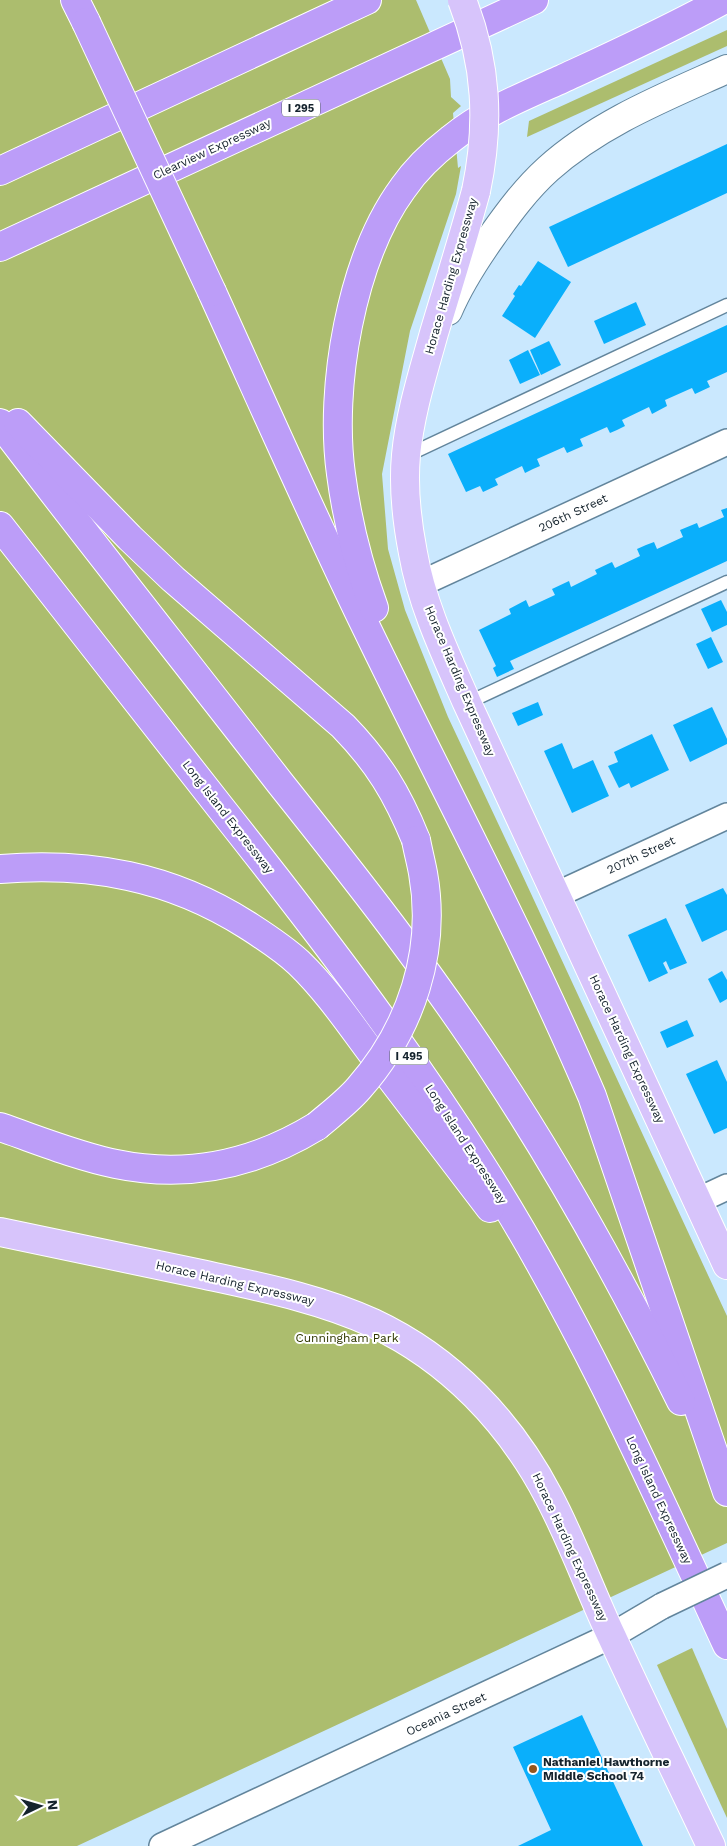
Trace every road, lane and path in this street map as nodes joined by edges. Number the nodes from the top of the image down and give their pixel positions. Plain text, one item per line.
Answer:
1 (367, 0) edge
2 (462, 0) edge
3 (534, 0) edge
4 (723, 0) edge
5 (80, 11) edge
6 (727, 68) edge
7 (0, 171) edge
8 (69, 215) junction
9 (0, 247) edge
10 (0, 256) edge
11 (727, 305) edge
12 (425, 363) junction
13 (0, 404) edge
14 (0, 423) edge
15 (727, 442) edge
16 (406, 456) junction
17 (0, 526) edge
18 (727, 582) edge
19 (420, 584) junction
20 (467, 703) junction
21 (727, 816) edge
22 (476, 849) junction
23 (0, 869) edge
24 (556, 895) junction
25 (0, 1127) edge
26 (727, 1187) edge
27 (697, 1200) junction
28 (0, 1232) edge
29 (727, 1265) edge
30 (560, 1301) junction
31 (727, 1492) edge
32 (727, 1497) edge
33 (727, 1575) edge
34 (611, 1636) junction
35 (727, 1645) edge
36 (162, 1846) edge
37 (711, 1846) edge

1 - 7 highway
2 - 12 main road, Horace Harding Expressway, bridge
3 - 8 highway, Clearview Expressway / I 295
4 - 22 highway
5 - 22 highway, bridge
6 - 12 street
8 - 9 highway, Clearview Expressway / I 295
8 - 10 highway
11 - 16 lane
12 - 16 main road, Horace Harding Expressway
13 - 25 highway, bridge
14 - 32 highway
15 - 19 street, 206th Street
16 - 19 main road, Horace Harding Expressway
17 - 30 highway, Long Island Expressway / I 495
18 - 20 lane
19 - 20 main road, Horace Harding Expressway
20 - 24 main road, Horace Harding Expressway
21 - 24 street, 207th Street
22 - 31 highway
23 - 30 highway
24 - 27 main road, Horace Harding Expressway
26 - 27 street
27 - 29 main road, Horace Harding Expressway
28 - 34 main road, Horace Harding Expressway
30 - 35 highway, Long Island Expressway / I 495
33 - 34 street, Oceania Street, bridge
34 - 36 street, Oceania Street
34 - 37 main road, Horace Harding Expressway

